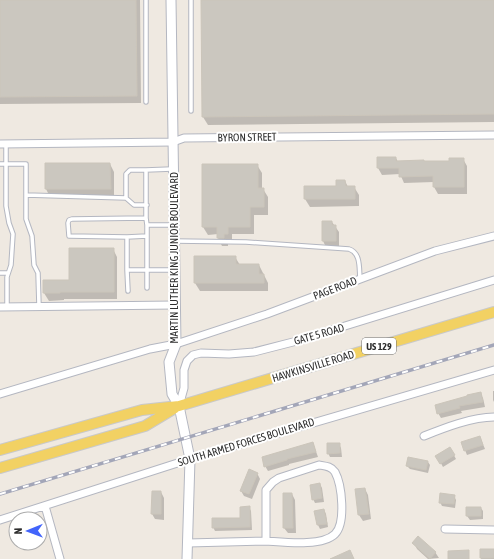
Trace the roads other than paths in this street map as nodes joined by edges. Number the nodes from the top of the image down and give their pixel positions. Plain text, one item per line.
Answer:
1 (146, 0) edge
2 (171, 0) edge
3 (190, 0) edge
4 (146, 102) dead end
5 (191, 111) dead end
6 (494, 135) edge
7 (173, 142) junction
8 (3, 144) edge
9 (0, 164) edge
10 (6, 164) junction
11 (173, 169) junction
12 (146, 170) junction
13 (26, 196) junction
14 (126, 198) junction
15 (147, 205) junction
16 (146, 218) junction
17 (147, 225) junction
18 (174, 225) junction
19 (147, 236) junction
20 (494, 236) edge
21 (127, 237) junction
22 (174, 241) junction
23 (127, 270) junction
24 (147, 270) junction
25 (175, 270) junction
26 (0, 273) edge
27 (8, 273) junction
28 (360, 279) junction
29 (494, 280) edge
30 (147, 288) dead end
31 (128, 291) dead end
32 (175, 305) junction
33 (4, 307) edge
34 (39, 307) junction
35 (494, 312) edge
36 (176, 344) junction
37 (494, 370) edge
38 (0, 394) edge
39 (179, 406) junction
40 (494, 417) edge
41 (424, 436) dead end
42 (0, 450) edge
43 (190, 459) junction
44 (0, 468) edge
45 (45, 506) junction
46 (0, 520) edge
47 (445, 529) dead end
48 (494, 530) edge
49 (266, 541) junction
50 (188, 543) junction
51 (60, 559) edge
52 (187, 559) edge

1 - 4 lane
2 - 7 street, MARTIN LUTHER KING JUNIOR BOULEVARD
3 - 5 lane
6 - 7 street, BYRON STREET
7 - 8 street, BYRON STREET
7 - 11 street, MARTIN LUTHER KING JUNIOR BOULEVARD
8 - 10 lane
9 - 10 lane
10 - 13 lane
10 - 27 lane
11 - 12 lane
11 - 18 street, MARTIN LUTHER KING JUNIOR BOULEVARD
12 - 14 lane
12 - 15 lane
13 - 14 lane
13 - 34 lane
14 - 15 lane
15 - 16 lane
16 - 17 lane
16 - 21 lane
17 - 18 lane
17 - 19 lane
18 - 22 street, MARTIN LUTHER KING JUNIOR BOULEVARD
19 - 21 lane
19 - 24 lane
20 - 28 street, PAGE ROAD
21 - 23 lane
22 - 25 street, MARTIN LUTHER KING JUNIOR BOULEVARD
22 - 28 lane
23 - 24 lane
23 - 31 lane
24 - 25 lane
24 - 30 lane
25 - 32 street, MARTIN LUTHER KING JUNIOR BOULEVARD
26 - 27 lane
27 - 33 lane
28 - 36 street, PAGE ROAD
29 - 39 street, GATE 5 ROAD
32 - 34 street
32 - 36 street, MARTIN LUTHER KING JUNIOR BOULEVARD
33 - 34 street
35 - 39 main road, HAWKINSVILLE ROAD / US 129
36 - 38 street, PAGE ROAD
36 - 39 street, MARTIN LUTHER KING JUNIOR BOULEVARD
37 - 43 street, SOUTH ARMED FORCES BOULEVARD
39 - 42 main road, HAWKINSVILLE ROAD / US 129
39 - 43 street, MARTIN LUTHER KING JUNIOR BOULEVARD
39 - 44 main road, HAWKINSVILLE ROAD / US 129
40 - 41 street
43 - 45 street, SOUTH ARMED FORCES BOULEVARD
43 - 50 street, MARTIN LUTHER KING JUNIOR BOULEVARD
45 - 46 street, SOUTH ARMED FORCES BOULEVARD
45 - 51 street
47 - 48 street
49 - 49 street
49 - 50 street
50 - 52 street, MARTIN LUTHER KING JUNIOR BOULEVARD

